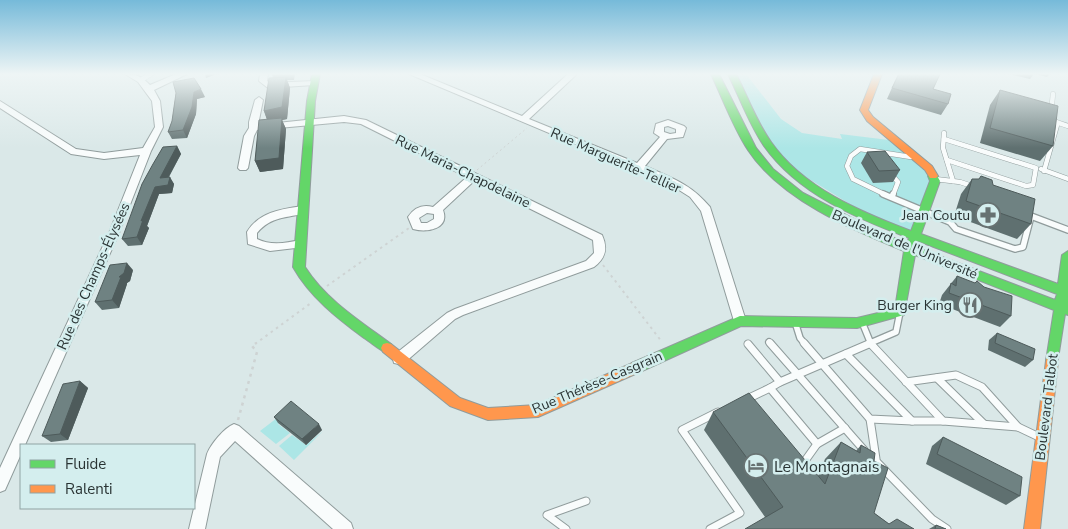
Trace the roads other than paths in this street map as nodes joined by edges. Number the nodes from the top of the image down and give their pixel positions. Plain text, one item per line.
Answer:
1 (154, 99) edge
2 (313, 99) edge
3 (471, 99) edge
4 (546, 99) edge
5 (726, 99) edge
6 (744, 99) edge
7 (868, 99) edge
8 (1053, 99) edge
9 (259, 100) dead end
10 (0, 104) edge
11 (522, 120) junction
12 (1056, 122) junction
13 (310, 123) junction
14 (1068, 126) edge
15 (254, 128) junction
16 (665, 136) dead end
17 (146, 151) junction
18 (857, 151) junction
19 (916, 157) junction
20 (880, 159) edge
21 (947, 160) junction
22 (886, 167) edge
23 (243, 168) dead end
24 (638, 168) junction
25 (1036, 168) junction
26 (1044, 171) junction
27 (473, 175) junction
28 (934, 178) junction
29 (1068, 179) edge
30 (953, 181) junction
31 (985, 190) edge
32 (892, 197) junction
33 (303, 210) junction
34 (436, 210) junction
35 (925, 210) junction
36 (1068, 230) edge
37 (916, 237) junction
38 (300, 244) junction
39 (910, 249) junction
40 (1068, 255) edge
41 (1066, 292) edge
42 (1064, 309) edge
43 (900, 312) junction
44 (740, 321) junction
45 (795, 322) junction
46 (862, 322) junction
47 (768, 342) dead end
48 (870, 343) junction
49 (748, 344) dead end
50 (846, 354) junction
51 (399, 359) junction
52 (822, 364) junction
53 (797, 375) junction
54 (938, 378) junction
55 (780, 382) junction
56 (906, 382) junction
57 (770, 388) junction
58 (745, 399) junction
59 (736, 404) edge
60 (751, 407) edge
61 (727, 408) edge
62 (870, 419) junction
63 (912, 421) junction
64 (943, 421) junction
65 (984, 424) junction
66 (1018, 427) junction
67 (845, 428) junction
68 (1043, 439) junction
69 (817, 444) junction
70 (794, 461) edge
71 (876, 463) junction
72 (0, 485) edge
73 (586, 501) dead end
74 (196, 529) edge
75 (345, 529) edge
76 (566, 529) edge
77 (710, 529) edge
78 (947, 529) edge
79 (1032, 529) edge

1 - 17 street, Rue des Champs-Élysées
2 - 13 street, Rue Thérèse-Casgrain
3 - 11 street, Rue Marguerite-Tellier
4 - 11 street
5 - 39 street, Boulevard de l'Université
6 - 37 street, Boulevard de l'Université
7 - 19 street
8 - 12 lane
9 - 15 street
10 - 17 street
11 - 24 street, Rue Marguerite-Tellier
12 - 14 lane
12 - 26 lane
13 - 15 street, Rue Maria-Chapdelaine
13 - 27 street, Rue Maria-Chapdelaine
13 - 33 street, Rue Thérèse-Casgrain
15 - 23 street
16 - 24 street
17 - 72 street, Rue des Champs-Élysées
18 - 19 lane
18 - 20 lane
18 - 32 lane
19 - 28 street
21 - 25 lane
21 - 25 lane
21 - 30 lane
22 - 32 lane
24 - 44 street, Rue Marguerite-Tellier
25 - 26 lane
26 - 29 lane
27 - 34 street
27 - 51 street, Rue Maria-Chapdelaine
28 - 30 lane
28 - 35 street
30 - 31 lane
32 - 35 lane
33 - 38 street, Rue Thérèse-Casgrain
33 - 38 street
34 - 34 street
35 - 36 lane
35 - 37 street
37 - 39 street
37 - 41 street, Boulevard de l'Université
38 - 51 street, Rue Thérèse-Casgrain
39 - 42 street, Boulevard de l'Université
39 - 43 street
40 - 41 street, Boulevard Talbot
41 - 42 street, Boulevard Talbot
42 - 68 street, Boulevard Talbot
43 - 46 street, Rue Thérèse-Casgrain
43 - 48 lane
44 - 45 street, Rue Thérèse-Casgrain
44 - 51 street, Rue Thérèse-Casgrain
45 - 46 street, Rue Thérèse-Casgrain
45 - 52 lane
46 - 48 lane
47 - 53 lane
48 - 50 lane
48 - 56 lane
49 - 55 lane
50 - 52 lane
50 - 63 lane
52 - 53 lane
52 - 62 lane
53 - 55 lane
53 - 67 lane
54 - 56 lane
54 - 65 lane
54 - 66 lane
55 - 57 lane
56 - 64 lane
57 - 58 lane
57 - 69 lane
58 - 59 lane
58 - 60 lane
61 - 77 lane
62 - 63 lane
62 - 71 lane
63 - 64 lane
64 - 65 lane
65 - 66 lane
66 - 68 lane
67 - 69 lane
67 - 71 lane
68 - 79 street, Boulevard Talbot
69 - 70 lane
71 - 78 lane
73 - 76 lane
74 - 75 street

